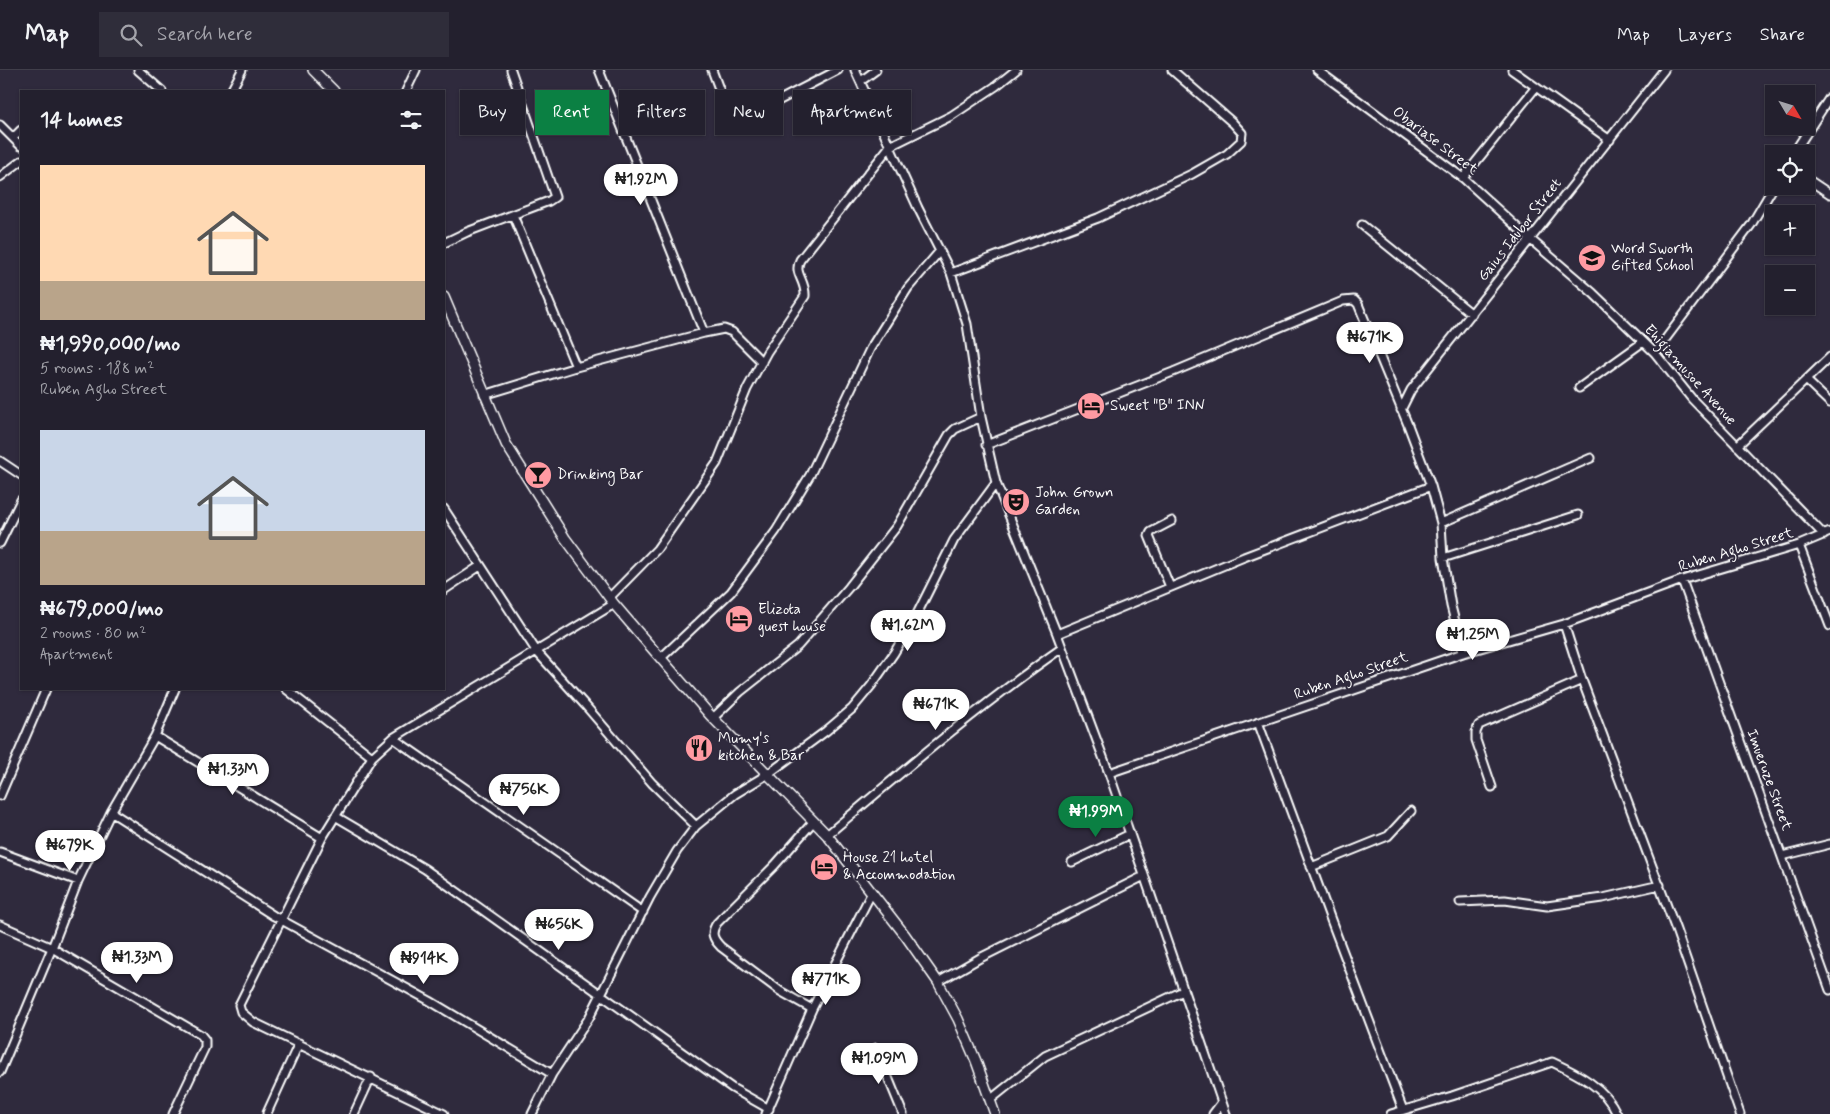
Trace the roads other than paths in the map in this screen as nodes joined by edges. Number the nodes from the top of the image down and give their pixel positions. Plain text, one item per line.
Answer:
1 (138, 70) edge
2 (242, 70) edge
3 (314, 70) edge
4 (416, 70) edge
5 (511, 70) edge
6 (599, 70) edge
7 (712, 70) edge
8 (838, 70) edge
9 (855, 70) edge
10 (876, 70) edge
11 (1016, 70) edge
12 (1172, 70) edge
13 (1318, 70) edge
14 (1512, 70) edge
15 (1664, 70) edge
16 (861, 81) junction
17 (1536, 87) junction
18 (161, 90) edge
19 (232, 90) edge
20 (333, 90) edge
21 (406, 90) edge
22 (1830, 97) edge
23 (0, 125) edge
24 (20, 131) edge
25 (13, 138) junction
26 (1610, 140) junction
27 (20, 145) edge
28 (1799, 145) edge
29 (890, 146) junction
30 (20, 162) edge
31 (0, 177) edge
32 (1463, 178) junction
33 (1815, 184) edge
34 (1830, 194) edge
35 (1769, 195) edge
36 (513, 215) junction
37 (1362, 225) dead end
38 (1530, 239) junction
39 (445, 242) edge
40 (939, 252) junction
41 (951, 274) junction
42 (445, 299) edge
43 (1472, 314) junction
44 (704, 333) junction
45 (1643, 342) junction
46 (1655, 353) junction
47 (1830, 357) edge
48 (762, 362) junction
49 (576, 367) junction
50 (1806, 380) junction
51 (1579, 388) dead end
52 (484, 395) junction
53 (1830, 403) edge
54 (1401, 410) junction
55 (981, 418) junction
56 (986, 444) junction
57 (1737, 446) junction
58 (1590, 458) dead end
59 (0, 461) edge
60 (20, 474) edge
61 (996, 483) junction
62 (1431, 486) junction
63 (20, 502) edge
64 (445, 511) edge
65 (1578, 515) dead end
66 (1172, 521) dead end
67 (1441, 523) junction
68 (1827, 533) edge
69 (0, 543) edge
70 (1800, 545) junction
71 (1443, 558) junction
72 (480, 566) junction
73 (1682, 580) junction
74 (1170, 587) junction
75 (445, 589) edge
76 (611, 601) junction
77 (1564, 624) junction
78 (1830, 626) edge
79 (1057, 634) junction
80 (1062, 648) junction
81 (537, 652) junction
82 (1463, 653) junction
83 (661, 658) junction
84 (1582, 680) junction
85 (46, 690) edge
86 (175, 690) edge
87 (288, 690) edge
88 (300, 690) edge
89 (294, 694) junction
90 (713, 718) junction
91 (1258, 722) junction
92 (155, 736) junction
93 (393, 738) junction
94 (372, 757) junction
95 (1109, 772) junction
96 (768, 774) junction
97 (1492, 787) dead end
98 (0, 796) edge
99 (1412, 811) dead end
100 (111, 812) junction
101 (335, 816) junction
102 (813, 822) junction
103 (696, 826) junction
104 (1130, 834) junction
105 (827, 835) junction
106 (322, 838) junction
107 (1830, 844) edge
108 (0, 852) edge
109 (1782, 856) junction
110 (1072, 862) dead end
111 (1311, 867) junction
112 (1144, 876) junction
113 (78, 881) junction
114 (1660, 886) junction
115 (872, 892) junction
116 (1460, 902) dead end
117 (643, 912) junction
118 (281, 920) junction
119 (0, 925) edge
120 (52, 948) junction
121 (938, 982) junction
122 (1830, 990) edge
123 (1183, 991) junction
124 (602, 995) junction
125 (812, 1010) junction
126 (299, 1043) junction
127 (876, 1048) dead end
128 (0, 1072) edge
129 (552, 1074) junction
130 (371, 1077) junction
131 (990, 1100) junction
132 (1222, 1102) junction
133 (1404, 1110) junction
134 (768, 1112) edge
135 (267, 1113) dead end
136 (173, 1114) edge
137 (354, 1114) edge
138 (444, 1114) edge
139 (532, 1114) edge
140 (903, 1114) edge
141 (995, 1114) edge
142 (1213, 1114) edge
143 (1226, 1114) edge
144 (1391, 1114) edge
145 (1617, 1114) edge
146 (1740, 1114) edge

1 - 18 street
2 - 19 street
3 - 20 street
4 - 21 street
5 - 36 street
6 - 44 street
7 - 8 street
9 - 16 street
10 - 16 street
11 - 29 street
12 - 41 street
13 - 32 street, Obariase Street
14 - 17 street
15 - 26 street, Gaius Idubor Street
16 - 29 street
17 - 26 street
17 - 32 street
22 - 28 street
23 - 25 street
24 - 25 street
25 - 27 street
26 - 38 street, Gaius Idubor Street
29 - 40 street
29 - 48 street
30 - 31 street
32 - 38 street, Obariase Street
33 - 34 street
35 - 46 street
36 - 39 street
36 - 49 street
37 - 43 street
38 - 43 street, Gaius Idubor Street
38 - 45 street, Ehigiamusoe Avenue
40 - 41 street
40 - 83 street
41 - 55 street
42 - 52 street
43 - 54 street, Gaius Idubor Street
44 - 48 street
44 - 49 street
45 - 46 street, Ehigiamusoe Avenue
45 - 51 street
46 - 57 street, Ehigiamusoe Avenue
47 - 50 street
48 - 76 street
49 - 52 street
50 - 53 street
50 - 57 street
52 - 76 street
54 - 56 street
54 - 62 street
55 - 56 street
55 - 90 street
56 - 61 street
57 - 68 street, Ehigiamusoe Avenue
58 - 67 street
59 - 60 street
61 - 79 street
61 - 96 street
62 - 67 street
62 - 74 street
63 - 69 street
64 - 72 street
65 - 71 street
66 - 74 street
67 - 71 street
68 - 70 street, Ruben Agho Street
70 - 73 street, Ruben Agho Street
70 - 78 street
71 - 82 street
72 - 75 street
72 - 81 street
73 - 77 street, Ruben Agho Street
73 - 109 street, Imueruze Street
74 - 79 street
76 - 81 street
76 - 83 street
77 - 82 street, Ruben Agho Street
77 - 84 street
79 - 80 street
80 - 95 street
80 - 105 street
81 - 93 street
81 - 103 street
82 - 91 street, Ruben Agho Street
83 - 90 street
84 - 97 street
84 - 114 street
85 - 98 street
86 - 92 street
87 - 89 street
88 - 89 street
89 - 94 street
90 - 96 street
91 - 95 street, Ruben Agho Street
91 - 111 street
92 - 100 street
92 - 106 street
93 - 94 street
93 - 117 street
94 - 101 street
95 - 104 street
96 - 102 street
96 - 103 street
99 - 111 street
100 - 113 street
100 - 118 street
101 - 106 street
101 - 124 street
102 - 105 street
102 - 125 street
103 - 117 street
104 - 110 street
104 - 112 street
105 - 115 street
106 - 118 street
107 - 109 street
108 - 113 street
109 - 122 street, Imueruze Street
111 - 133 street
112 - 121 street
112 - 123 street
113 - 120 street
114 - 116 street
114 - 146 street
115 - 121 street
115 - 125 street
117 - 124 street
118 - 126 street
118 - 129 street
119 - 120 street
120 - 128 street
120 - 136 street
121 - 131 street
123 - 131 street
123 - 132 street
124 - 129 street
124 - 134 street
125 - 134 street
126 - 130 street
126 - 135 street
127 - 140 street
129 - 139 street
130 - 137 street
130 - 138 street
131 - 141 street
132 - 142 street
132 - 143 street
133 - 144 street
133 - 145 street

